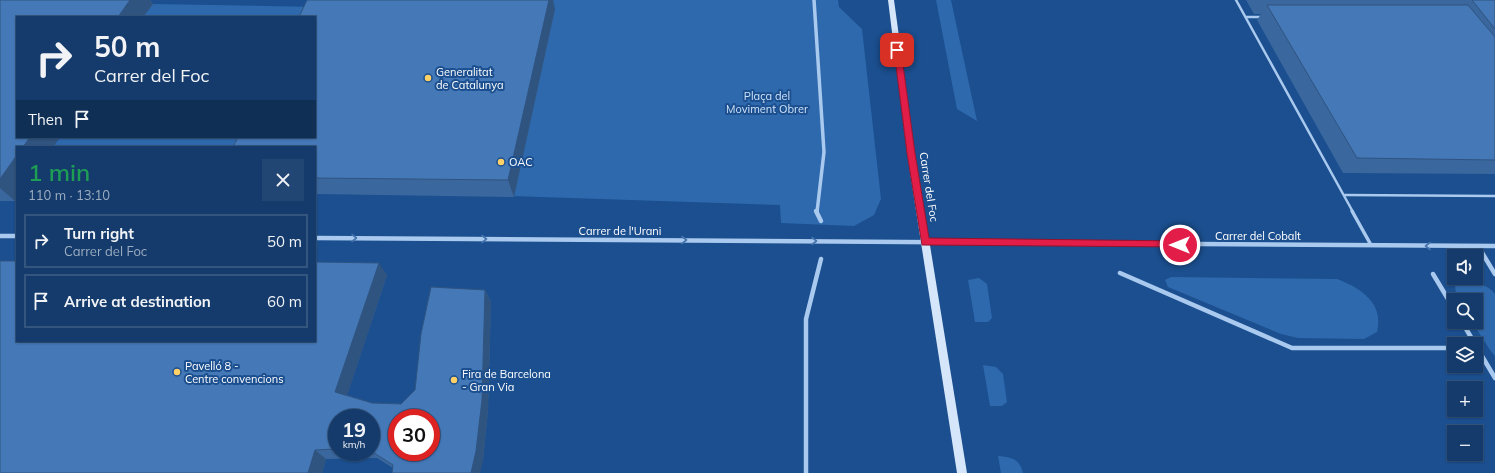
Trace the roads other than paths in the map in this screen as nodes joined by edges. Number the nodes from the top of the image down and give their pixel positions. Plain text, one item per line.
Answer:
1 (814, 0) edge
2 (891, 0) edge
3 (1236, 0) edge
4 (1246, 17) junction
5 (1269, 17) edge
6 (1345, 195) junction
7 (1495, 196) edge
8 (821, 221) dead end
9 (0, 236) edge
10 (16, 236) edge
11 (316, 238) edge
12 (925, 242) junction
13 (1371, 245) junction
14 (1478, 246) junction
15 (1495, 246) edge
16 (821, 259) dead end
17 (1120, 274) dead end
18 (1434, 274) dead end
19 (1495, 274) edge
20 (1447, 297) edge
21 (1447, 348) edge
22 (1483, 358) edge
23 (1495, 378) edge
24 (806, 473) edge
25 (962, 473) edge

1 - 8 street
2 - 12 street, Carrer del Foc
3 - 4 lane
4 - 5 lane
4 - 6 lane
6 - 7 lane
6 - 13 lane
9 - 10 street
11 -> 12 street, Carrer de l'Urani
12 - 13 street, Carrer del Cobalt
12 - 25 street, Carrer del Foc
14 -> 13 street, Carrer del Cobalt
14 - 15 street, Carrer del Cobalt
14 - 19 street
16 - 24 street
17 - 21 street
18 - 20 street
22 - 23 street

